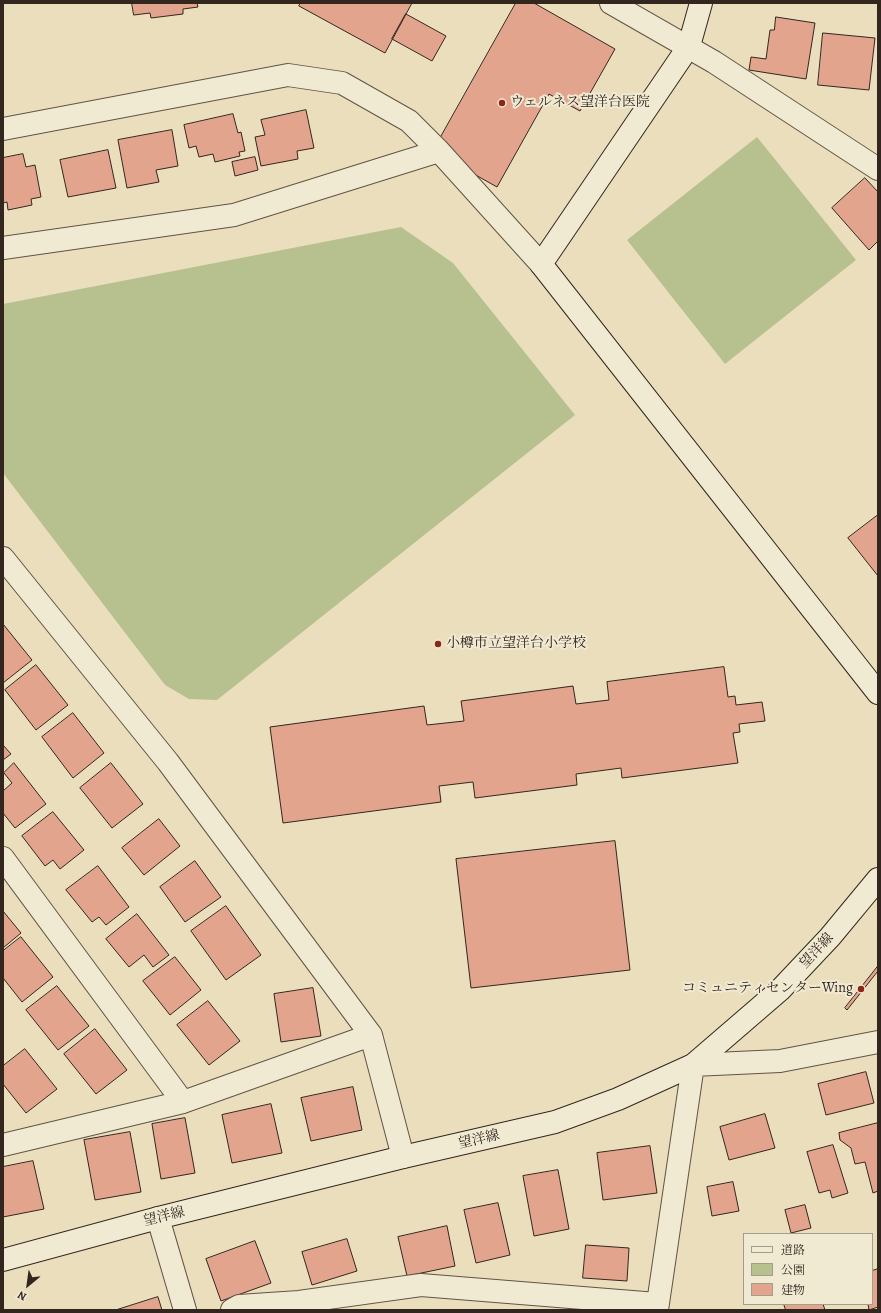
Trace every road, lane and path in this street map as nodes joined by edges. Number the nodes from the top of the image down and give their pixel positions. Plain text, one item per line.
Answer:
1 (611, 3) edge
2 (701, 3) edge
3 (689, 46) junction
4 (3, 129) edge
5 (439, 151) junction
6 (878, 169) edge
7 (3, 248) edge
8 (541, 264) junction
9 (3, 558) edge
10 (878, 693) edge
11 (3, 858) edge
12 (878, 879) edge
13 (371, 1035) junction
14 (878, 1042) edge
15 (693, 1065) junction
16 (183, 1102) junction
17 (5, 1141) edge
18 (403, 1157) junction
19 (158, 1218) junction
20 (3, 1260) edge
21 (657, 1307) edge
22 (185, 1310) edge
23 (232, 1310) edge

1 - 3 street
2 - 3 street
3 - 6 street
3 - 8 street
4 - 5 street
5 - 7 street
5 - 8 street
8 - 10 street
9 - 13 street
11 - 16 street
12 - 15 street, 望洋線
13 - 16 street
13 - 18 street
14 - 15 street
15 - 18 street, 望洋線
15 - 21 street
16 - 17 street
18 - 19 street, 望洋線
19 - 20 street, 望洋線
19 - 22 street
21 - 23 street

